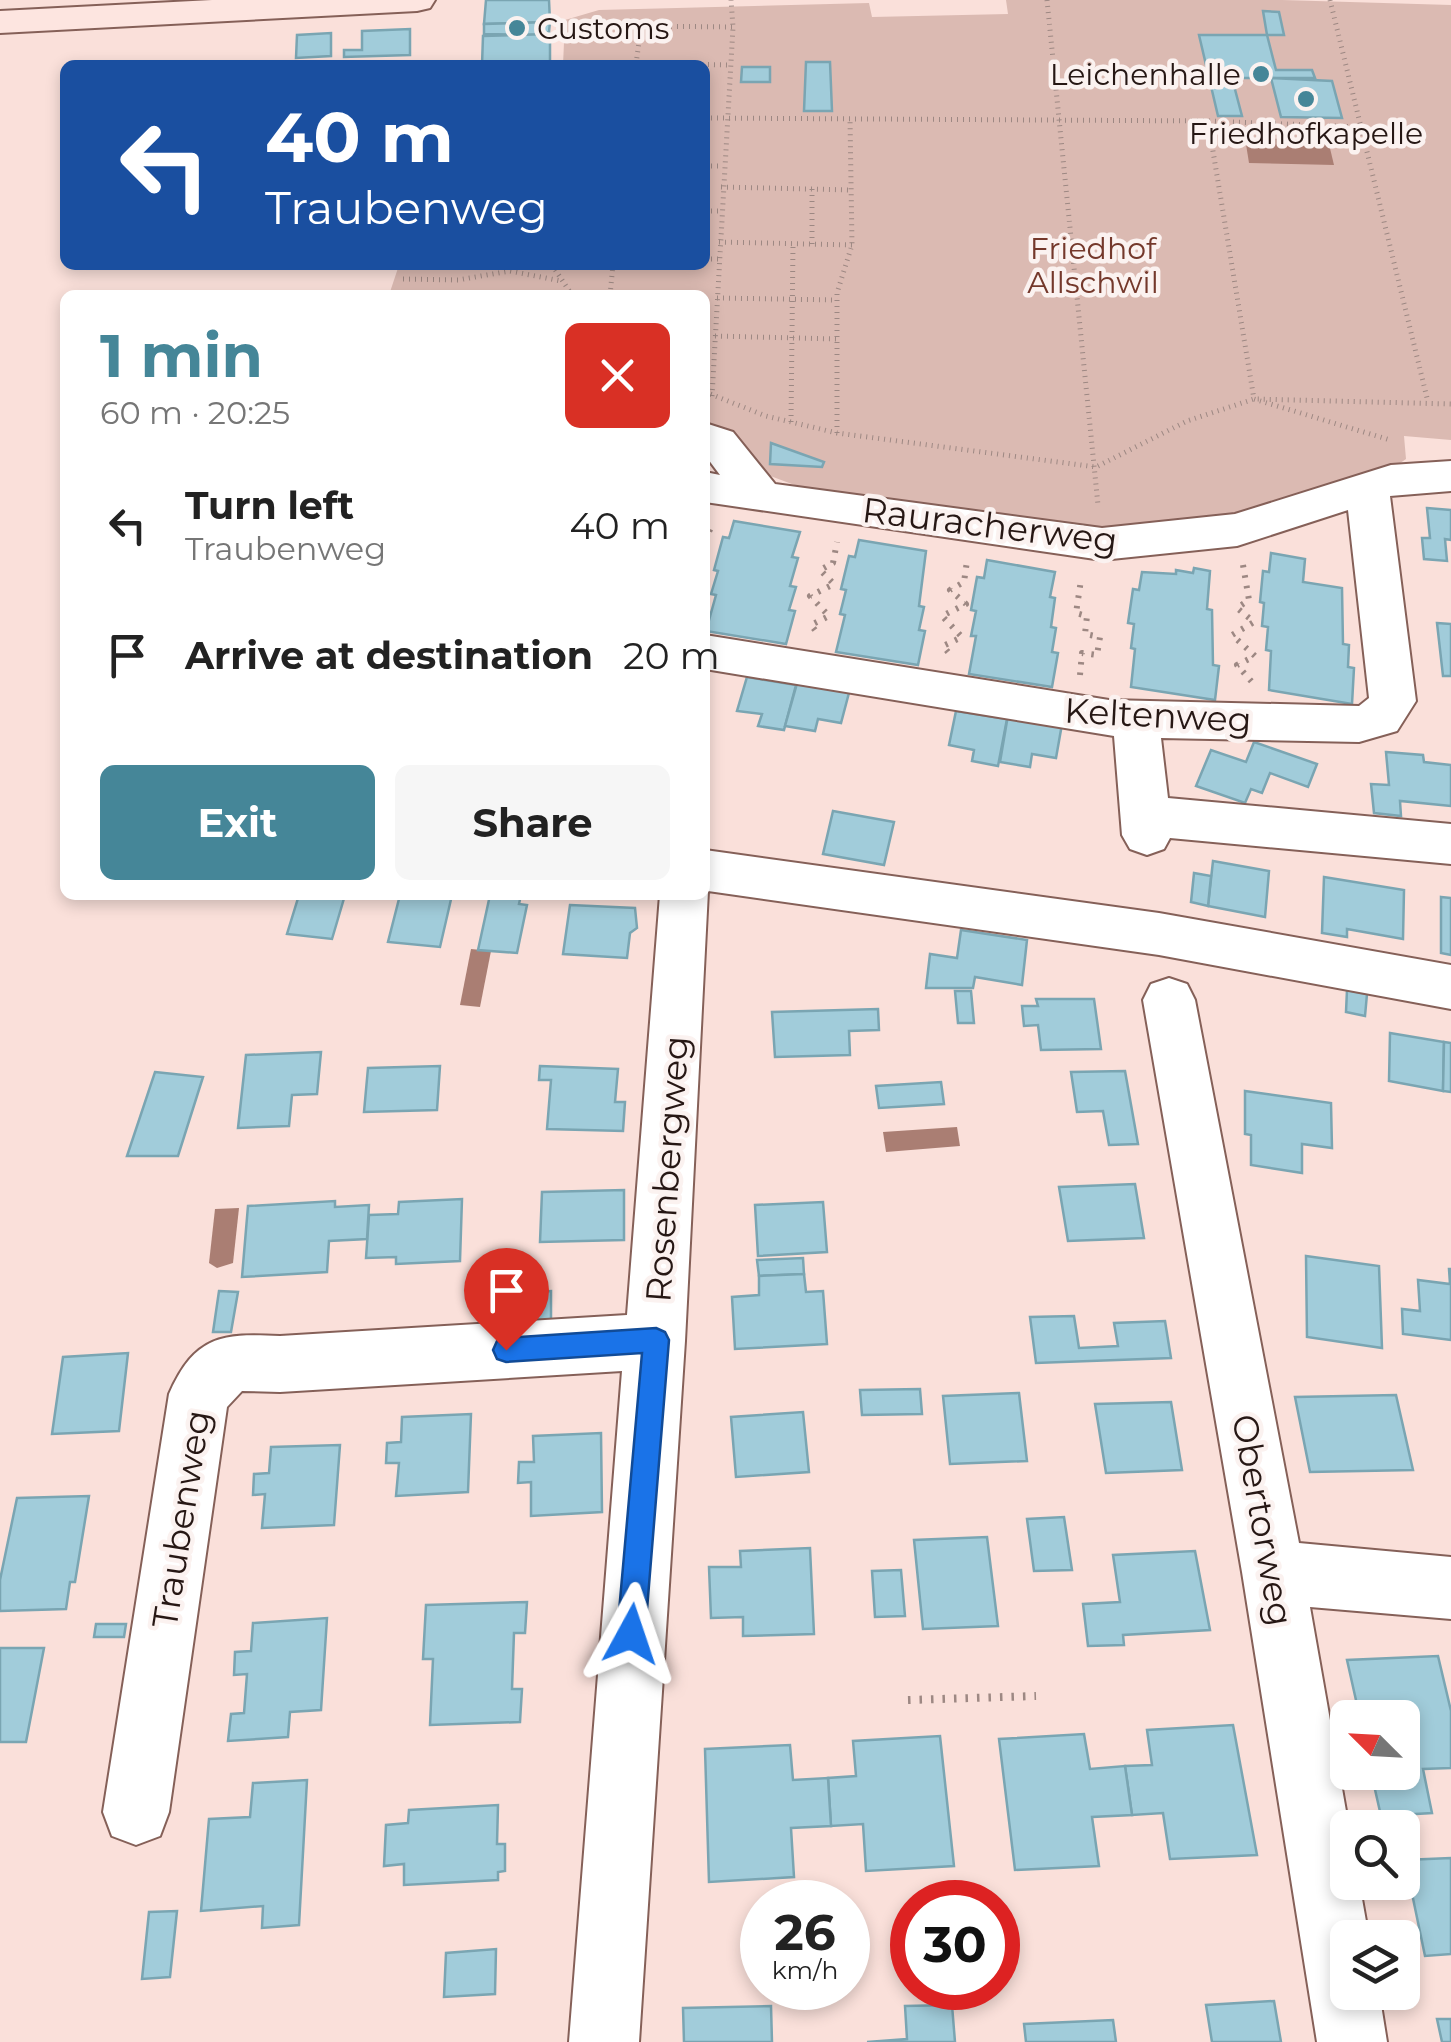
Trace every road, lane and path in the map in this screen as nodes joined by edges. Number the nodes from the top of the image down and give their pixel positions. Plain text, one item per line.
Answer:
1 (417, 0) edge
2 (731, 0) edge
3 (1047, 0) edge
4 (1330, 0) edge
5 (0, 22) edge
6 (591, 24) dead end
7 (641, 24) junction
8 (733, 27) junction
9 (636, 60) edge
10 (710, 64) edge
11 (730, 64) junction
12 (710, 118) edge
13 (725, 118) junction
14 (850, 119) junction
15 (1060, 120) junction
16 (1208, 121) junction
17 (1361, 127) junction
18 (710, 166) edge
19 (722, 166) junction
20 (721, 187) junction
21 (812, 190) junction
22 (852, 190) junction
23 (710, 211) edge
24 (720, 211) junction
25 (719, 242) junction
26 (793, 244) junction
27 (812, 244) junction
28 (852, 245) junction
29 (710, 260) edge
30 (718, 260) junction
31 (555, 270) edge
32 (403, 279) dead end
33 (561, 281) junction
34 (568, 290) edge
35 (716, 298) junction
36 (792, 300) junction
37 (837, 300) junction
38 (710, 310) edge
39 (716, 310) junction
40 (715, 336) junction
41 (792, 338) junction
42 (837, 339) junction
43 (710, 377) edge
44 (710, 395) edge
45 (1254, 398) junction
46 (1428, 402) junction
47 (1451, 404) edge
48 (791, 422) junction
49 (837, 433) junction
50 (710, 440) edge
51 (1406, 445) dead end
52 (1096, 467) junction
53 (1451, 476) edge
54 (710, 488) edge
55 (1368, 488) junction
56 (762, 498) junction
57 (842, 508) junction
58 (972, 527) junction
59 (1237, 530) junction
60 (1102, 544) junction
61 (710, 653) edge
62 (797, 667) junction
63 (1091, 677) dead end
64 (929, 689) junction
65 (1238, 720) junction
66 (1137, 733) dead end
67 (1451, 844) edge
68 (710, 871) edge
69 (684, 900) edge
70 (1451, 987) edge
71 (1169, 1000) dead end
72 (656, 1340) junction
73 (1273, 1572) junction
74 (1451, 1588) edge
75 (1036, 1696) dead end
76 (908, 1700) dead end
77 (136, 1812) dead end
78 (604, 2042) edge
79 (1352, 2042) edge

1 - 5 main road
2 - 8 path
3 - 15 path
4 - 17 path
6 - 7 path
7 - 8 path
7 - 9 path
8 - 11 path
10 - 11 path
11 - 13 path
12 - 13 path
13 - 14 path
13 - 19 path
14 - 15 path
14 - 22 path
15 - 16 path
15 - 52 path
16 - 17 path
16 - 45 path
17 - 46 path
18 - 19 path
19 - 20 path
20 - 21 path
20 - 24 path
21 - 22 path
21 - 27 path
22 - 28 path
23 - 24 path
24 - 25 path
25 - 26 path
25 - 30 path
26 - 27 path
26 - 36 path
27 - 28 path
28 - 37 path
29 - 30 path
30 - 35 path
31 - 33 path
32 - 33 path
33 - 34 path
35 - 36 path
35 - 39 path
36 - 37 path
36 - 41 path
37 - 42 path
38 - 39 path
39 - 40 path
40 - 41 path
40 - 43 path
41 - 42 path
41 - 48 path
42 - 49 path
44 - 48 path
45 - 46 path
45 - 51 path
45 - 52 path
46 - 47 path
48 - 49 path
49 - 52 path
50 - 56 street
52 - 60 path
53 - 55 street, Rauracherweg
54 - 56 street, Rauracherweg
55 - 59 street, Rauracherweg
55 - 65 street, Keltenweg
56 - 57 street, Rauracherweg
57 - 58 street, Rauracherweg
57 - 62 path
58 - 60 street, Rauracherweg
58 - 64 path
59 - 60 street, Rauracherweg
59 - 65 path
60 - 63 path
61 - 62 street, Keltenweg
62 - 64 street, Keltenweg
64 - 65 street, Keltenweg
66 - 67 street
68 - 70 street
69 - 72 street, Rosenbergweg
71 - 73 street, Obertorweg
72 - 77 street, Traubenweg
72 - 78 street, Rosenbergweg
73 - 74 street
73 - 79 street, Obertorweg
75 - 76 path

